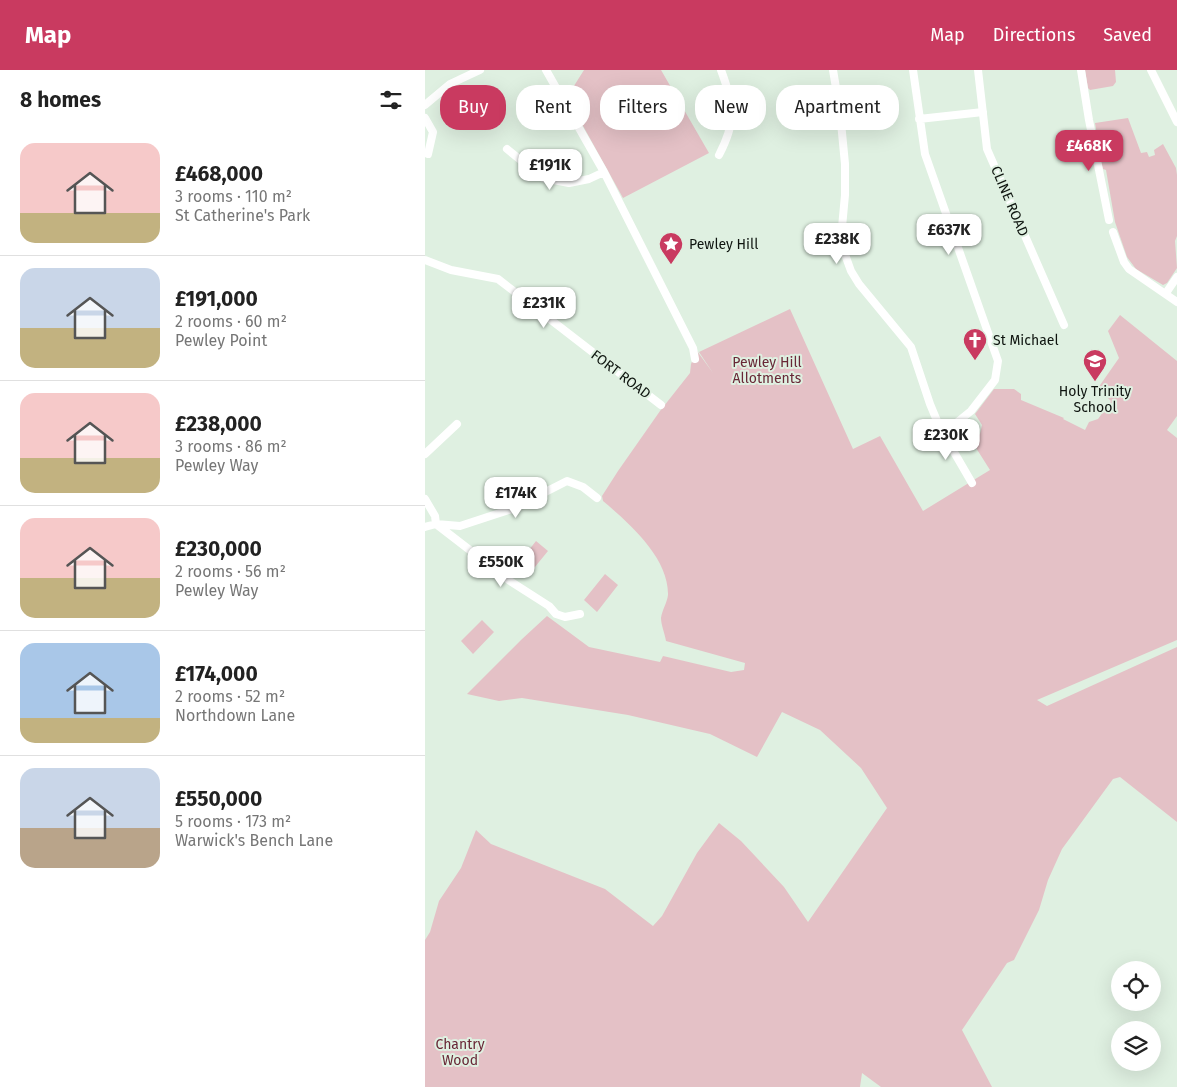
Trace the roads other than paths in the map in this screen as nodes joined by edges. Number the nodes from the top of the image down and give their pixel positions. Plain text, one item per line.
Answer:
1 (480, 70) edge
2 (546, 70) edge
3 (721, 70) edge
4 (833, 70) edge
5 (913, 70) edge
6 (978, 70) edge
7 (1081, 70) edge
8 (1151, 70) edge
9 (425, 105) edge
10 (983, 112) junction
11 (425, 118) edge
12 (919, 119) junction
13 (1177, 122) edge
14 (507, 149) dead end
15 (428, 154) dead end
16 (719, 155) dead end
17 (604, 172) junction
18 (1109, 220) dead end
19 (1113, 232) dead end
20 (425, 260) edge
21 (1177, 277) edge
22 (1165, 293) junction
23 (1177, 302) edge
24 (1064, 325) dead end
25 (695, 359) dead end
26 (661, 405) dead end
27 (457, 424) dead end
28 (940, 428) junction
29 (425, 454) edge
30 (971, 483) dead end
31 (597, 498) dead end
32 (425, 499) edge
33 (436, 524) junction
34 (425, 528) edge
35 (580, 614) dead end

1 - 9 street
2 - 17 street
3 - 16 street
4 - 28 street
5 - 12 street
6 - 10 street, CLINE ROAD
7 - 18 street
8 - 13 street
10 - 12 street
10 - 24 street, CLINE ROAD
11 - 15 street
12 - 28 street
14 - 17 street
17 - 25 street
19 - 22 street
20 - 26 street, FORT ROAD
21 - 22 street
22 - 23 street
27 - 29 street
28 - 30 street
31 - 33 street
32 - 33 street
33 - 34 street
33 - 35 street

